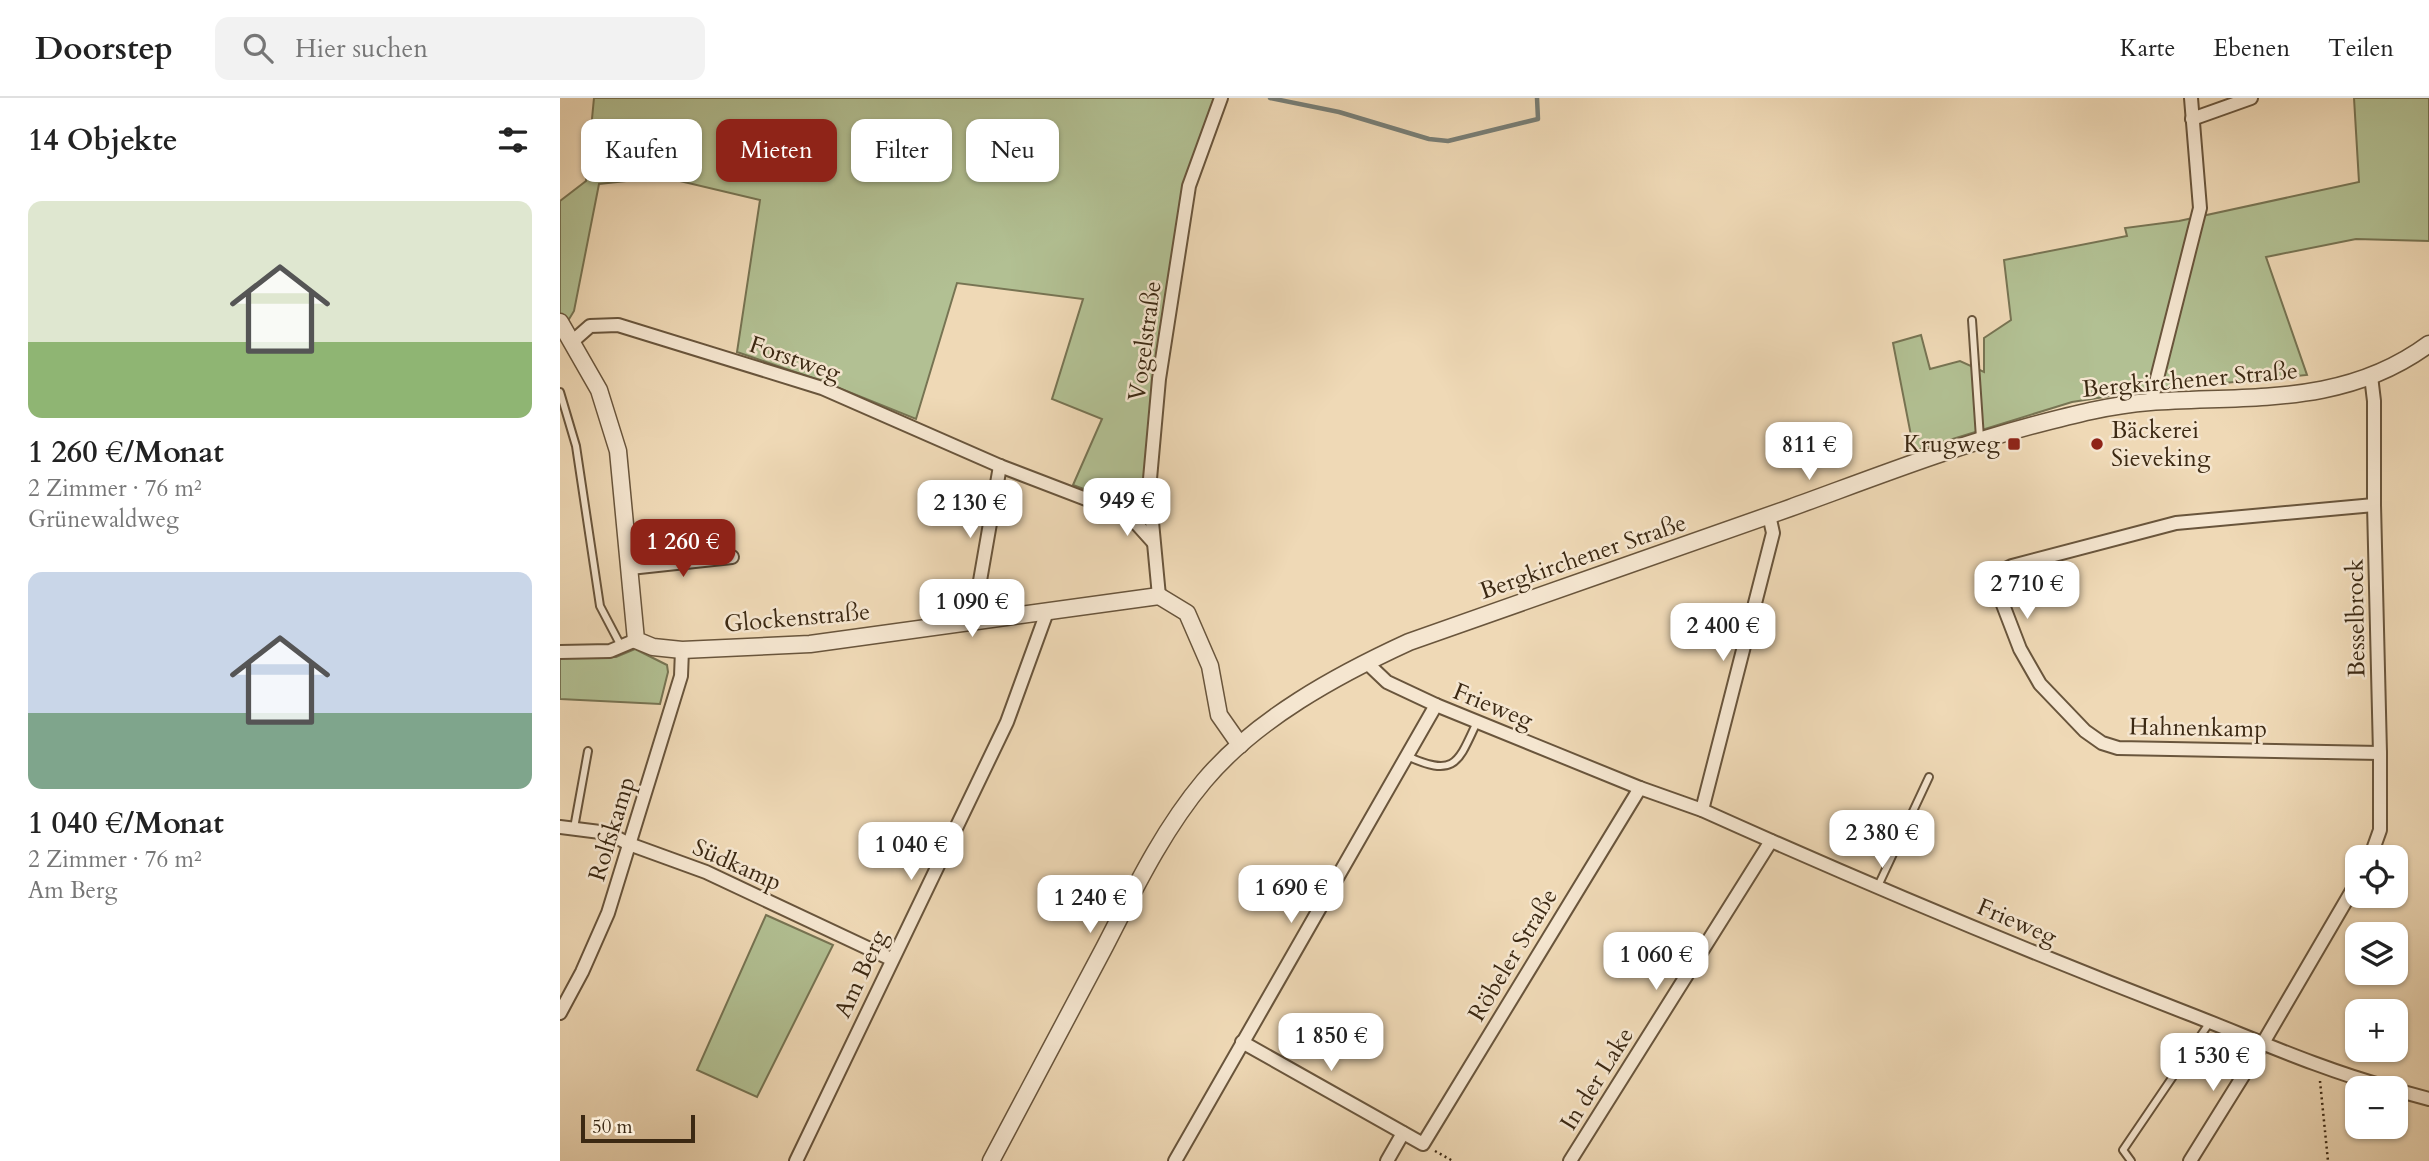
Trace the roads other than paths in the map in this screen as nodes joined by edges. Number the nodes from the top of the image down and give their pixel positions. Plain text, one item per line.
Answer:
1 (1221, 98) edge
2 (2191, 98) edge
3 (2251, 98) edge
4 (2192, 119) junction
5 (1972, 320) dead end
6 (560, 322) edge
7 (573, 341) junction
8 (2429, 344) edge
9 (2371, 376) junction
10 (560, 392) edge
11 (2151, 402) junction
12 (1980, 440) junction
13 (1000, 466) junction
14 (1149, 490) junction
15 (2374, 505) junction
16 (1119, 512) junction
17 (1769, 515) junction
18 (1154, 543) junction
19 (732, 557) dead end
20 (630, 568) junction
21 (1159, 596) junction
22 (1046, 612) junction
23 (973, 621) junction
24 (629, 643) junction
25 (682, 650) junction
26 (560, 652) edge
27 (1366, 662) junction
28 (1436, 705) junction
29 (1477, 722) junction
30 (1240, 745) junction
31 (588, 751) dead end
32 (2380, 753) junction
33 (1407, 756) junction
34 (1929, 778) dead end
35 (1640, 788) junction
36 (1702, 810) junction
37 (560, 827) edge
38 (574, 828) junction
39 (1771, 841) junction
40 (629, 844) junction
41 (2374, 845) edge
42 (1878, 886) junction
43 (2345, 902) edge
44 (891, 959) junction
45 (560, 1013) edge
46 (2210, 1022) junction
47 (1242, 1042) junction
48 (2263, 1042) junction
49 (2351, 1076) edge
50 (2408, 1093) edge
51 (2429, 1099) edge
52 (1403, 1133) junction
53 (796, 1161) edge
54 (991, 1161) edge
55 (1175, 1161) edge
56 (1387, 1161) edge
57 (1570, 1161) edge
58 (2131, 1161) edge
59 (2190, 1161) edge

1 - 14 street, Vogelstraße
2 - 4 street
3 - 4 street
4 - 11 street
5 - 12 lane
6 - 7 street
7 - 13 street, Forstweg
7 - 20 street
8 - 9 street, Bergkirchener Straße
9 - 11 street, Bergkirchener Straße
9 - 15 street, Besselbrock
10 - 24 lane
11 - 12 street, Bergkirchener Straße
12 - 17 street, Bergkirchener Straße
13 - 16 street, Forstweg
13 - 23 street
14 - 16 street
14 - 18 street, Vogelstraße
15 - 32 street, Besselbrock
15 - 32 street, Hahnenkamp
16 - 18 street, Forstweg
17 - 27 street, Bergkirchener Straße
17 - 36 street
18 - 21 street, Vogelstraße
19 - 20 street
20 - 24 street
21 - 22 street, Glockenstraße
21 - 30 street
22 - 23 street, Glockenstraße
22 - 44 street, Am Berg
23 - 25 street, Glockenstraße
24 - 25 street, Glockenstraße
24 - 26 street
25 - 40 street, Rolfskamp
27 - 28 street, Frieweg
27 - 30 street, Bergkirchener Straße
28 - 29 street, Frieweg
28 - 33 street
29 - 33 lane
29 - 35 street, Frieweg
30 - 54 street, Bergkirchener Straße
31 - 38 lane
32 - 41 street, Besselbrock
33 - 47 street
34 - 42 lane
35 - 36 street, Frieweg
35 - 52 street, Röbeler Straße
36 - 39 street, Frieweg
37 - 38 street, Südkamp
38 - 40 street, Südkamp
39 - 42 street, Frieweg
39 - 57 street, In der Lake
40 - 44 street, Südkamp
40 - 45 street, Rolfskamp
42 - 46 street, Frieweg
43 - 48 street
44 - 53 street, Am Berg
46 - 48 street, Frieweg
46 - 58 lane
47 - 52 street
47 - 55 street
48 - 49 street, Frieweg
48 - 59 street
50 - 51 street
52 - 56 street

